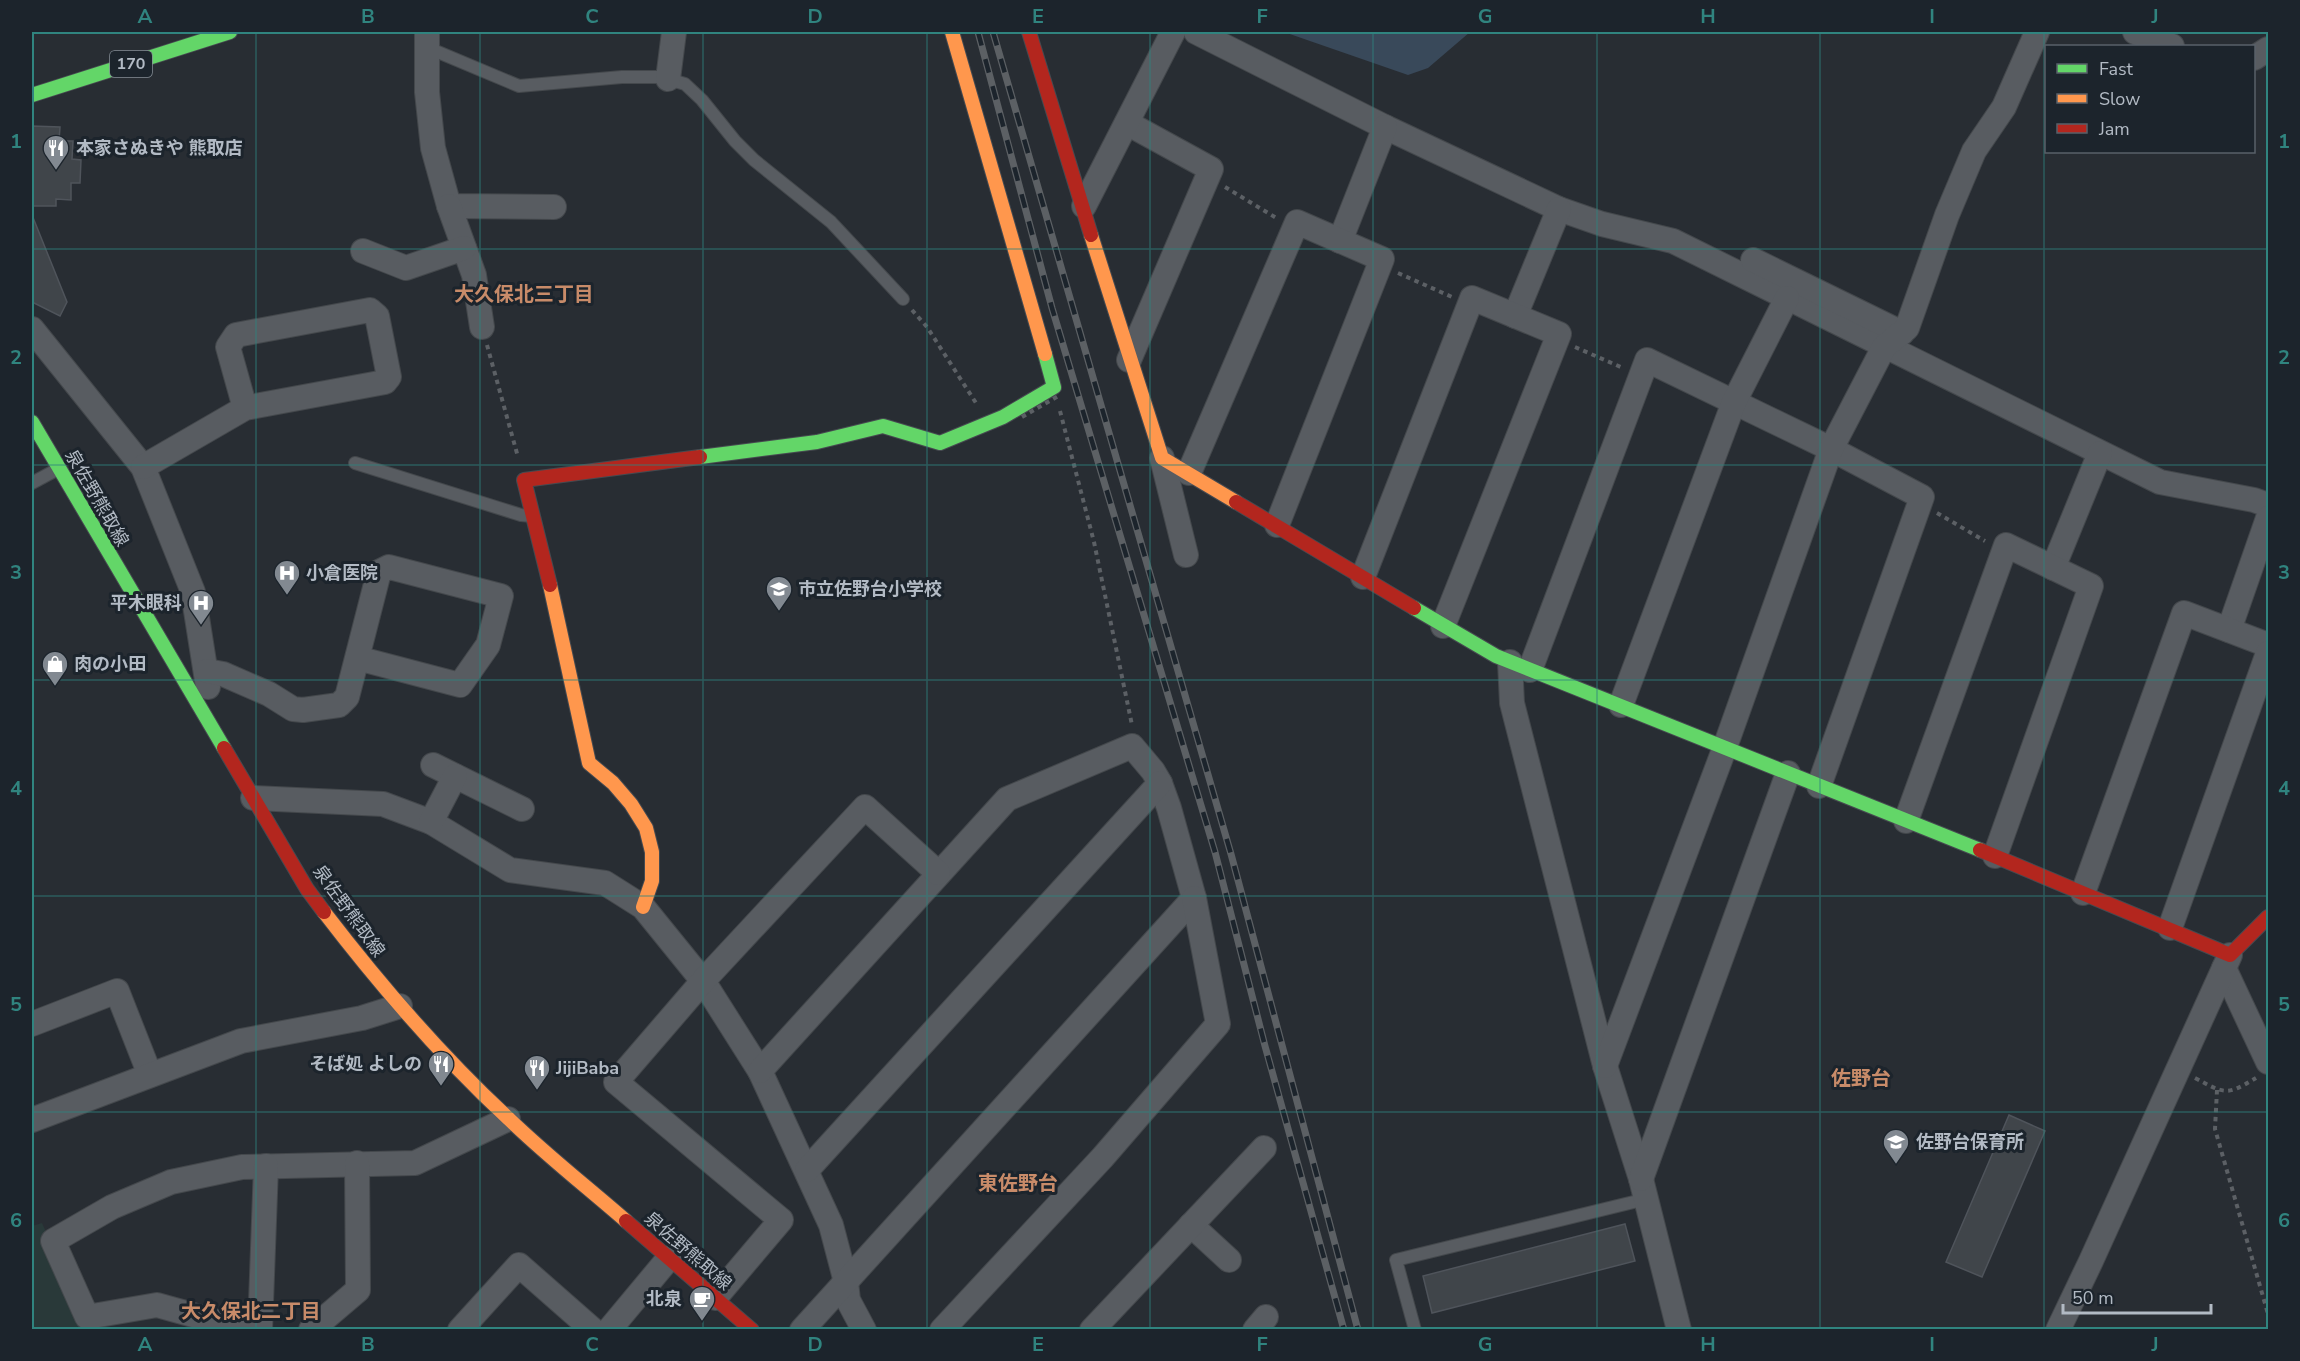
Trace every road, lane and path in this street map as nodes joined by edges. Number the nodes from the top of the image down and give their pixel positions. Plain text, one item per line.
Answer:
1 (230, 32) edge
2 (674, 32) edge
3 (952, 32) edge
4 (1029, 32) edge
5 (1173, 32) edge
6 (1196, 32) edge
7 (2037, 32) edge
8 (2135, 32) edge
9 (426, 39) edge
10 (2169, 45) edge
11 (2268, 49) edge
12 (2255, 57) edge
13 (668, 79) junction
14 (32, 95) edge
15 (1127, 123) junction
16 (1385, 127) junction
17 (1208, 177) junction
18 (449, 206) junction
19 (554, 207) dead end
20 (1084, 207) junction
21 (1559, 209) junction
22 (1294, 229) junction
23 (1340, 241) junction
24 (464, 248) junction
25 (363, 251) dead end
26 (1753, 260) dead end
27 (1379, 265) junction
28 (1787, 298) junction
29 (903, 299) joint
30 (1469, 304) junction
31 (1515, 316) junction
32 (482, 327) joint
33 (32, 329) edge
34 (1557, 339) junction
35 (1893, 340) junction
36 (1129, 360) junction
37 (1640, 376) junction
38 (1057, 393) junction
39 (1734, 402) junction
40 (245, 408) junction
41 (1059, 409) dead end
42 (1022, 417) dead end
43 (32, 422) edge
44 (989, 423) junction
45 (1831, 449) junction
46 (2100, 453) junction
47 (1162, 458) junction
48 (355, 463) dead end
49 (143, 467) junction
50 (59, 469) junction
51 (1189, 473) junction
52 (524, 480) junction
53 (32, 483) edge
54 (1920, 503) junction
55 (2268, 505) edge
56 (533, 516) junction
57 (2268, 518) edge
58 (1277, 525) junction
59 (2004, 552) junction
60 (1186, 555) dead end
61 (2053, 568) junction
62 (1363, 577) junction
63 (1443, 626) junction
64 (2229, 630) junction
65 (2268, 645) edge
66 (2268, 653) edge
67 (357, 658) junction
68 (1520, 666) junction
69 (207, 671) junction
70 (1621, 705) junction
71 (202, 712) junction
72 (1132, 746) junction
73 (1725, 747) junction
74 (433, 765) dead end
75 (1788, 773) junction
76 (455, 776) junction
77 (1160, 783) junction
78 (1819, 786) junction
79 (253, 798) junction
80 (522, 808) dead end
81 (1906, 821) junction
82 (431, 822) junction
83 (1995, 856) junction
84 (938, 873) junction
85 (2083, 893) junction
86 (1194, 898) junction
87 (643, 906) junction
88 (2268, 917) edge
89 (2170, 928) junction
90 (2227, 961) junction
91 (703, 981) junction
92 (400, 1006) junction
93 (32, 1024) edge
94 (1605, 1066) junction
95 (2179, 1069) junction
96 (2264, 1069) edge
97 (760, 1071) junction
98 (150, 1075) junction
99 (2217, 1090) junction
100 (508, 1119) junction
101 (32, 1120) edge
102 (1264, 1148) dead end
103 (357, 1163) junction
104 (266, 1166) junction
105 (807, 1170) junction
106 (1643, 1189) junction
107 (1191, 1225) junction
108 (669, 1258) junction
109 (1229, 1260) dead end
110 (846, 1281) junction
111 (715, 1298) junction
112 (2268, 1314) edge
113 (247, 1329) edge
114 (260, 1329) edge
115 (311, 1329) edge
116 (460, 1329) edge
117 (593, 1329) edge
118 (609, 1329) edge
119 (752, 1329) edge
120 (802, 1329) edge
121 (864, 1329) edge
122 (942, 1329) edge
123 (1092, 1329) edge
124 (1415, 1329) edge
125 (1679, 1329) edge
126 (2058, 1329) edge

1 - 14 main road, 170
2 - 13 street
3 - 38 main road
4 - 20 main road
5 - 15 street
6 - 16 street
7 - 35 street
8 - 10 street
9 - 13 lane
9 - 18 street
11 - 12 street
13 - 29 lane
15 - 17 street
15 - 20 street
16 - 21 street
16 - 23 street
17 - 22 path
17 - 36 street
18 - 19 street
18 - 24 street
20 - 36 main road
21 - 28 street
21 - 31 street
22 - 23 street
22 - 51 street
23 - 27 street
24 - 25 street
24 - 32 street
26 - 35 street
27 - 30 path
27 - 58 street
28 - 35 street
28 - 39 street
29 - 44 path
30 - 31 street
30 - 62 street
31 - 34 street
32 - 52 path
33 - 49 street
34 - 37 path
34 - 63 street
35 - 45 street
35 - 46 street
36 - 47 main road
37 - 39 street
37 - 68 street
38 - 42 path, bridge
38 - 44 main road
39 - 45 street
39 - 70 street
40 - 40 street
40 - 49 street
41 - 72 path
43 - 50 main road, 泉佐野熊取線
44 - 52 main road
45 - 54 street
45 - 73 street
46 - 55 street
46 - 61 street
47 - 51 main road
47 - 60 street
48 - 56 lane
49 - 69 street
50 - 53 lane
50 - 71 main road, 泉佐野熊取線
51 - 58 main road
52 - 56 main road
54 - 59 path
54 - 78 street
56 - 87 main road
57 - 64 street
58 - 62 main road
59 - 61 street
59 - 81 street
61 - 83 street
62 - 63 main road
63 - 68 main road
64 - 65 street
64 - 85 street
66 - 89 street
67 - 67 street
67 - 69 street
68 - 70 main road
68 - 94 street
69 - 71 street
70 - 73 main road
71 - 79 main road, 泉佐野熊取線
72 - 77 street
72 - 84 street
73 - 75 main road
73 - 94 street
74 - 76 street
75 - 78 main road
75 - 106 street
76 - 80 street
76 - 82 street
77 - 86 street
77 - 105 street
78 - 81 main road
79 - 82 street
79 - 92 main road, 泉佐野熊取線
81 - 83 main road
82 - 87 street
83 - 85 main road
84 - 91 street
84 - 97 street
85 - 89 main road
86 - 110 street
86 - 122 street
87 - 91 street
88 - 90 main road
89 - 90 main road
90 - 95 street
90 - 96 street
91 - 97 street
91 - 111 street
92 - 98 street
92 - 100 main road, 泉佐野熊取線
93 - 98 street
94 - 106 street
95 - 99 path
95 - 126 street
96 - 99 path
97 - 105 street
98 - 101 street
99 - 112 path
100 - 103 street
100 - 108 main road, 泉佐野熊取線
102 - 107 street
103 - 104 street
103 - 115 street
104 - 113 street
104 - 114 street
105 - 110 street
106 - 124 lane
106 - 125 street
107 - 109 street
107 - 123 street
108 - 111 main road, 泉佐野熊取線
108 - 118 street
110 - 120 street
110 - 121 street
111 - 119 main road, 泉佐野熊取線
116 - 117 street

